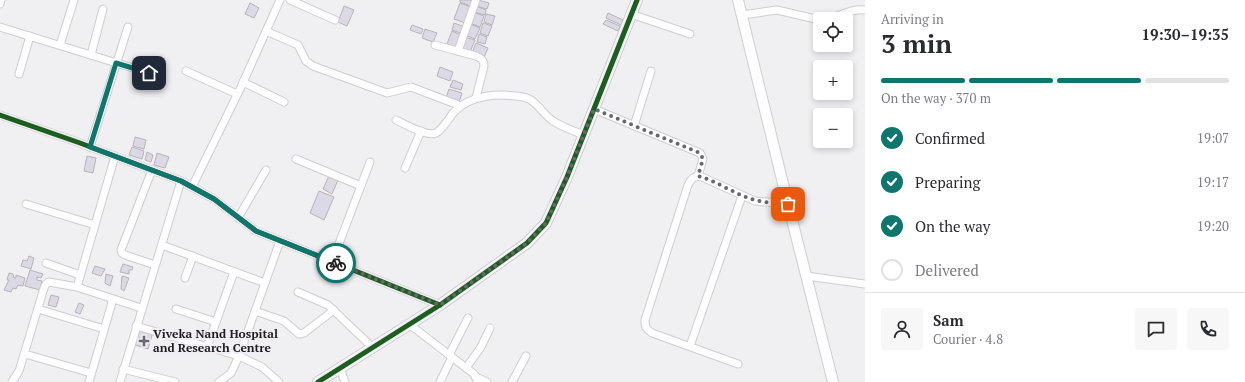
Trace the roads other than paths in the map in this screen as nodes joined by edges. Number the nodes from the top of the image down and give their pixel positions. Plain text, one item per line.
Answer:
1 (1, 0) edge
2 (74, 0) edge
3 (280, 0) edge
4 (290, 0) edge
5 (476, 0) edge
6 (637, 0) edge
7 (738, 0) edge
8 (0, 4) edge
9 (103, 10) dead end
10 (865, 10) edge
11 (848, 12) edge
12 (631, 14) junction
13 (742, 15) junction
14 (813, 18) edge
15 (335, 20) dead end
16 (0, 27) edge
17 (128, 27) dead end
18 (266, 31) junction
19 (690, 34) dead end
20 (30, 36) junction
21 (435, 45) dead end
22 (60, 46) junction
23 (458, 51) junction
24 (91, 55) junction
25 (116, 63) junction
26 (651, 71) dead end
27 (186, 72) dead end
28 (149, 73) dead end
29 (19, 74) dead end
30 (243, 82) junction
31 (237, 94) junction
32 (476, 98) junction
33 (284, 102) dead end
34 (461, 106) junction
35 (594, 109) junction
36 (0, 115) edge
37 (396, 120) dead end
38 (634, 126) junction
39 (421, 131) junction
40 (584, 135) junction
41 (90, 147) junction
42 (115, 156) junction
43 (296, 159) dead end
44 (370, 162) dead end
45 (405, 168) dead end
46 (152, 170) junction
47 (266, 170) dead end
48 (698, 176) junction
49 (181, 181) junction
50 (361, 186) junction
51 (192, 187) junction
52 (742, 196) junction
53 (26, 204) dead end
54 (788, 204) junction
55 (238, 218) junction
56 (95, 225) junction
57 (280, 241) junction
58 (162, 245) junction
59 (193, 256) junction
60 (332, 262) junction
61 (46, 263) dead end
62 (155, 265) junction
63 (234, 272) junction
64 (80, 275) junction
65 (806, 276) junction
66 (185, 278) dead end
67 (265, 283) junction
68 (865, 284) edge
69 (77, 287) junction
70 (298, 292) dead end
71 (113, 299) junction
72 (440, 305) junction
73 (142, 308) junction
74 (38, 309) junction
75 (176, 309) dead end
76 (334, 310) junction
77 (255, 311) junction
78 (468, 318) dead end
79 (216, 322) junction
80 (409, 324) junction
81 (136, 326) junction
82 (490, 328) dead end
83 (104, 329) junction
84 (690, 346) junction
85 (207, 347) junction
86 (372, 347) junction
87 (25, 354) junction
88 (239, 356) junction
89 (451, 356) junction
90 (526, 356) dead end
91 (738, 364) dead end
92 (340, 368) junction
93 (466, 368) junction
94 (123, 369) junction
95 (91, 373) junction
96 (477, 380) edge
97 (12, 382) edge
98 (89, 382) edge
99 (120, 382) edge
100 (175, 382) edge
101 (220, 382) edge
102 (279, 382) edge
103 (318, 382) edge
104 (345, 382) edge
105 (440, 382) edge
106 (487, 382) edge
107 (512, 382) edge
108 (833, 382) edge

1 - 8 street
2 - 22 street
3 - 18 street
4 - 15 street
5 - 23 street
6 - 12 street
7 - 13 street
9 - 24 street
10 - 11 street
12 - 19 street
12 - 35 street
13 - 14 street
13 - 54 street
16 - 20 street
17 - 25 street
18 - 30 street
18 - 34 street
20 - 22 street
20 - 29 street
21 - 23 street
22 - 24 street
23 - 32 street
24 - 25 street
25 - 28 street
25 - 41 street
26 - 38 street
27 - 31 street
30 - 31 street
30 - 33 street
31 - 51 street
32 - 34 street
32 - 40 street
34 - 39 street
35 - 38 street
35 - 40 street
36 - 41 street
37 - 39 street
38 - 48 street
39 - 45 street
40 - 72 street
41 - 42 street
42 - 46 street
42 - 56 street
43 - 50 street
44 - 50 street
46 - 49 street
46 - 62 street
47 - 55 street
48 - 52 street
48 - 84 street
49 - 51 street
49 - 58 street
50 - 60 street
51 - 55 street
52 - 54 street
52 - 84 street
53 - 56 street
54 - 65 street
55 - 57 street
56 - 64 street
57 - 60 street
57 - 67 street
58 - 59 street
58 - 62 street
59 - 63 street
59 - 66 street
60 - 72 street
61 - 64 street
62 - 73 street
63 - 67 street
63 - 79 street
64 - 69 street
65 - 68 street
65 - 108 street
67 - 77 street
69 - 71 street
69 - 74 street
70 - 76 street
71 - 73 street
71 - 83 street
72 - 80 street
73 - 81 street
74 - 83 street
74 - 87 street
75 - 79 street
76 - 77 street
76 - 86 street
77 - 88 street
78 - 89 street
79 - 85 street
80 - 86 street
80 - 89 street
81 - 85 street
81 - 94 street
82 - 93 street
83 - 95 street
84 - 91 street
85 - 88 street
86 - 92 street
87 - 95 street
87 - 97 street
88 - 101 street
88 - 102 street
89 - 93 street
89 - 105 street
90 - 107 street
92 - 103 street
92 - 104 street
93 - 96 street
94 - 99 street
94 - 100 street
95 - 98 street
96 - 106 street

